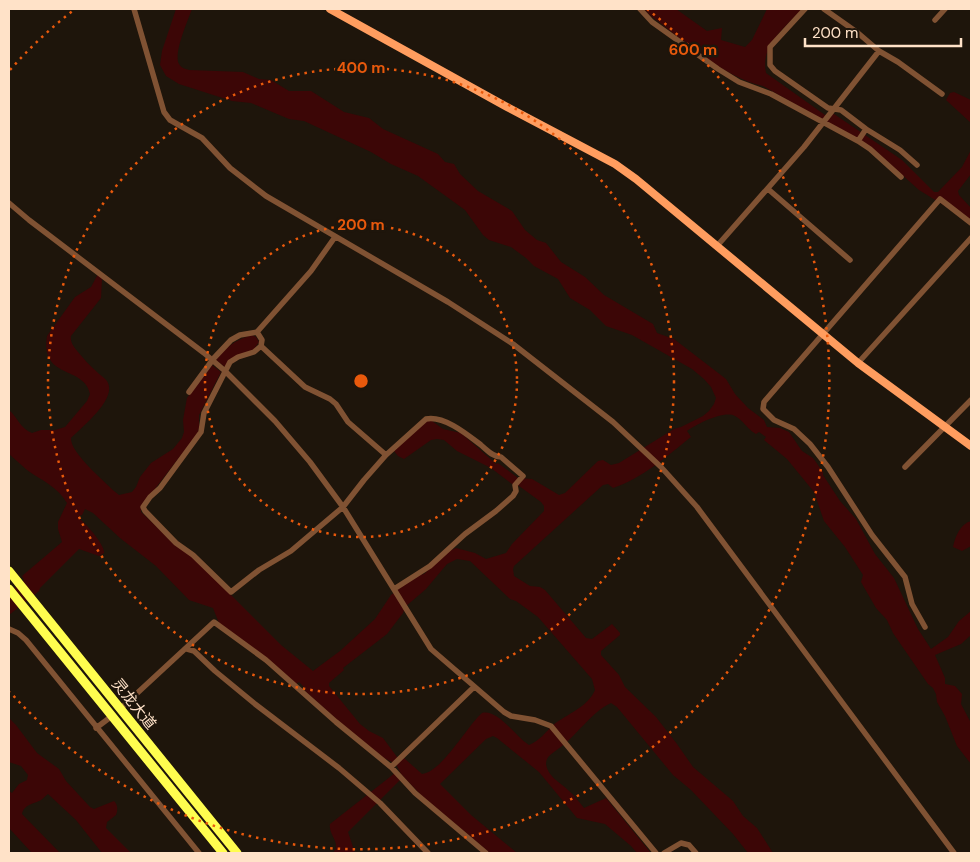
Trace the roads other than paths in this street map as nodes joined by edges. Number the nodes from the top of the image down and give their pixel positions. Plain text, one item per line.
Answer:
1 (134, 9) edge
2 (330, 9) edge
3 (640, 9) edge
4 (805, 9) edge
5 (824, 9) edge
6 (945, 9) edge
7 (935, 20) dead end
8 (879, 51) junction
9 (942, 94) dead end
10 (834, 110) junction
11 (823, 123) junction
12 (866, 129) junction
13 (858, 141) junction
14 (917, 165) dead end
15 (901, 177) dead end
16 (768, 189) junction
17 (9, 202) edge
18 (971, 223) edge
19 (335, 237) junction
20 (971, 238) edge
21 (717, 246) junction
22 (850, 260) dead end
23 (257, 332) junction
24 (822, 334) junction
25 (261, 346) junction
26 (212, 361) junction
27 (858, 363) junction
28 (225, 371) junction
29 (189, 392) dead end
30 (971, 400) edge
31 (944, 426) junction
32 (971, 446) edge
33 (386, 455) junction
34 (904, 467) dead end
35 (343, 507) junction
36 (11, 574) edge
37 (9, 589) edge
38 (394, 590) junction
39 (924, 627) dead end
40 (9, 628) edge
41 (187, 649) junction
42 (474, 687) junction
43 (120, 709) junction
44 (112, 716) junction
45 (96, 728) junction
46 (393, 765) junction
47 (199, 853) edge
48 (223, 853) edge
49 (237, 853) edge
50 (428, 853) edge
51 (486, 853) edge
52 (656, 853) edge
53 (664, 853) edge
54 (696, 853) edge
55 (954, 853) edge

1 - 19 street
2 - 21 street
3 - 11 street
4 - 10 street
5 - 8 street
6 - 7 street
8 - 9 street
8 - 10 street
10 - 11 street
10 - 12 street
11 - 13 street
11 - 16 street
12 - 13 street
12 - 14 street
13 - 15 street
16 - 21 street
16 - 22 street
17 - 26 street
18 - 24 street
19 - 23 street
19 - 55 street
20 - 27 street
21 - 24 street
23 - 25 street
23 - 26 street
24 - 27 street
24 - 39 street
25 - 28 street
25 - 33 street
26 - 28 street
26 - 29 street
27 - 31 street
28 - 35 street
28 - 35 street
30 - 31 street
31 - 32 street
31 - 34 street
33 - 35 street
33 - 38 street
35 - 38 street
36 - 43 main road, 灵龙大道
37 - 44 main road, 灵龙大道
38 - 42 street
40 - 45 street
41 - 43 street
41 - 46 street
41 - 50 street
42 - 46 street
42 - 52 street
43 - 49 main road, 灵龙大道
44 - 45 street
44 - 48 main road, 灵龙大道
45 - 47 street
46 - 51 street
53 - 54 street

